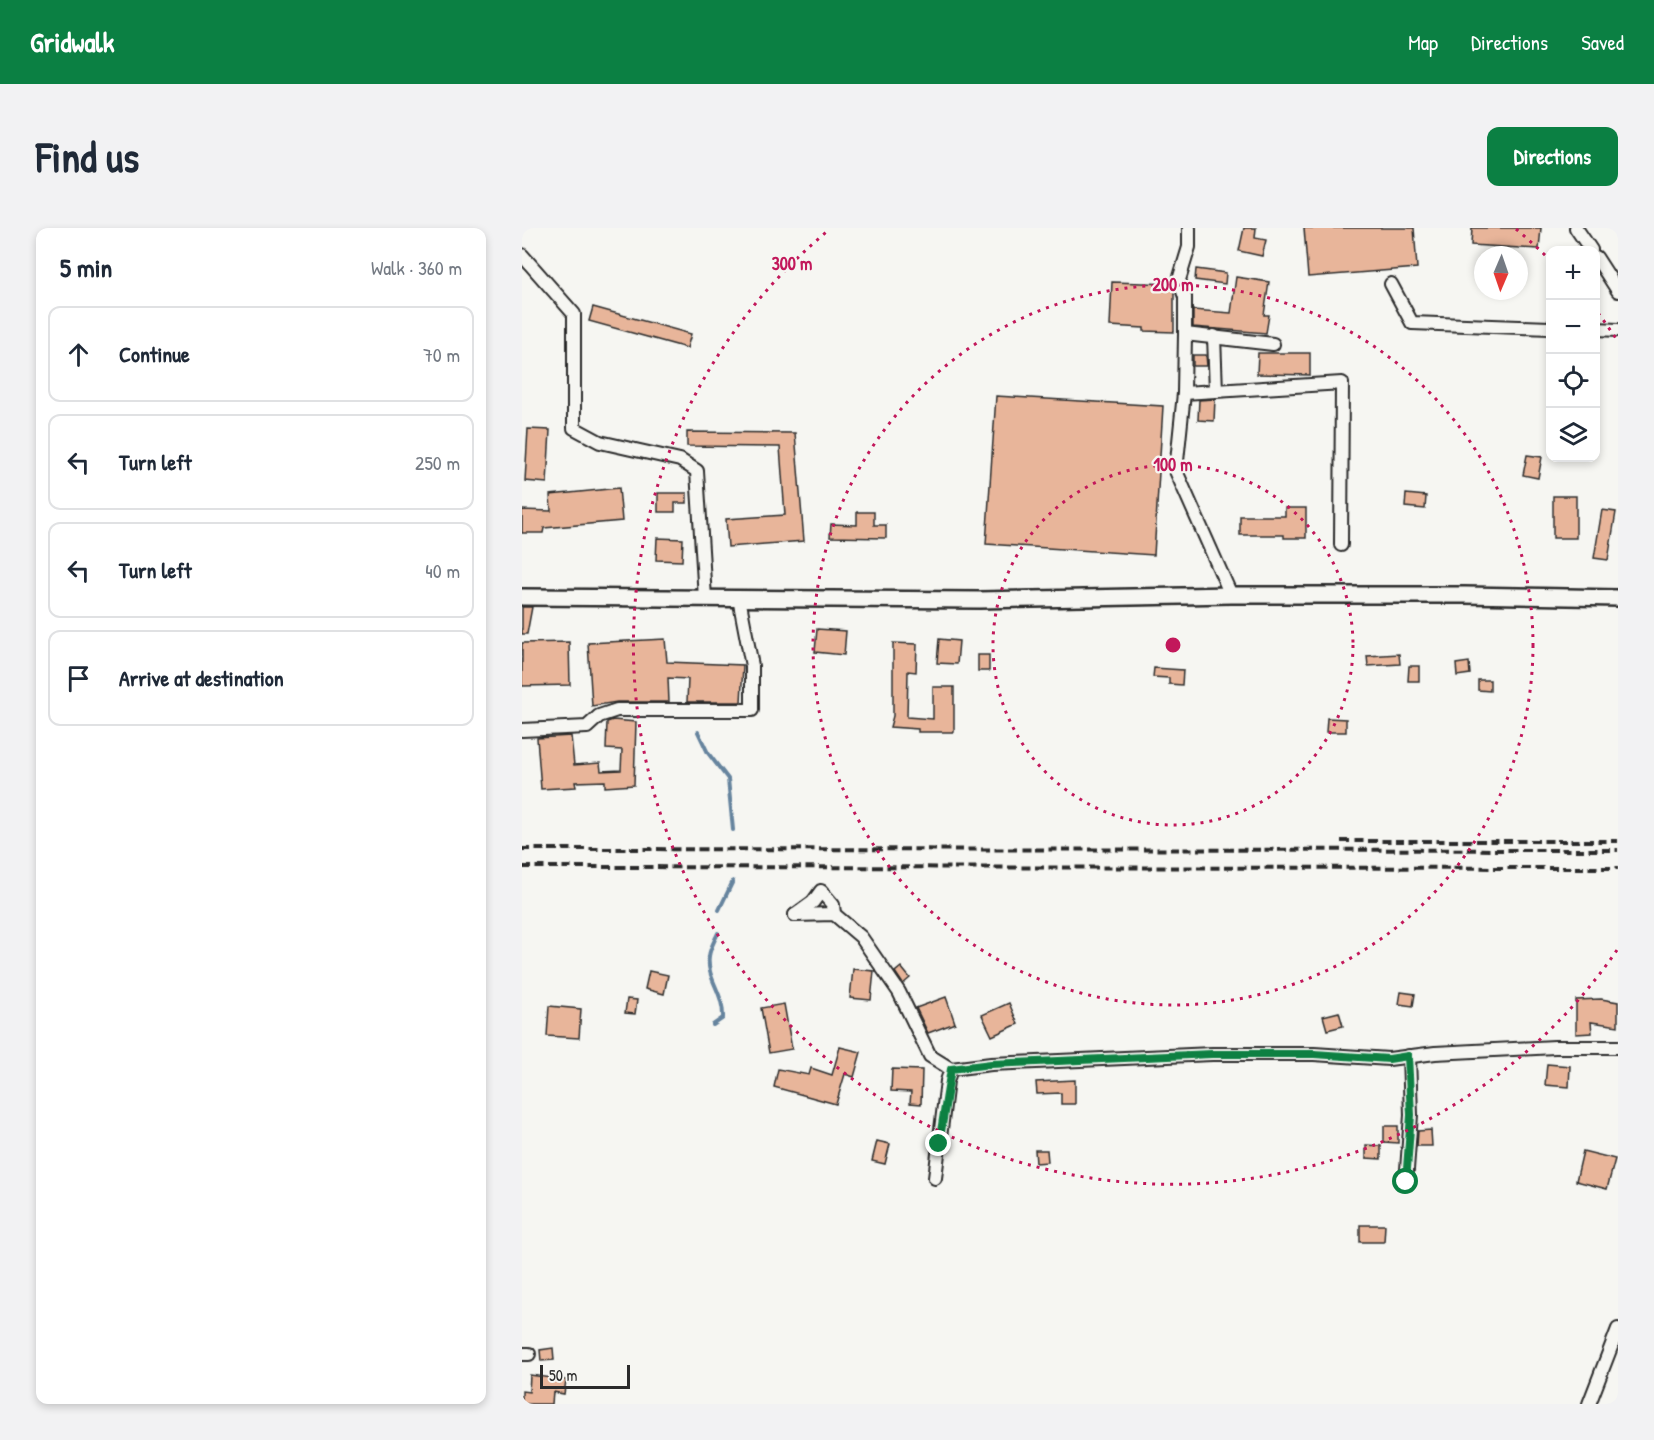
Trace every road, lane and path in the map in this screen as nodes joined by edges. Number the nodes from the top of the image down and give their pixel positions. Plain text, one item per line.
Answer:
1 (1189, 228) edge
2 (1576, 228) edge
3 (1588, 246) edge
4 (522, 255) edge
5 (1600, 263) edge
6 (1390, 284) dead end
7 (1618, 291) edge
8 (1546, 328) edge
9 (1600, 329) edge
10 (1618, 330) edge
11 (1185, 334) junction
12 (1214, 336) junction
13 (1273, 344) dead end
14 (1216, 391) junction
15 (1184, 393) junction
16 (1341, 545) dead end
17 (1232, 595) junction
18 (522, 597) edge
19 (705, 598) junction
20 (739, 598) junction
21 (1618, 598) edge
22 (522, 730) edge
23 (834, 914) dead end
24 (1618, 1047) edge
25 (1408, 1056) junction
26 (951, 1069) junction
27 (935, 1178) dead end
28 (1406, 1182) dead end
29 (1618, 1329) edge
30 (1589, 1404) edge

1 - 11 street
2 - 3 street
4 - 19 street
5 - 7 street
6 - 8 street
9 - 10 street
11 - 12 street
11 - 15 street
12 - 13 street
12 - 14 street
14 - 15 street
14 - 16 street
15 - 17 street
17 - 20 main road
17 - 21 main road
18 - 19 main road
19 - 20 main road
20 - 22 street
23 - 26 street
24 - 25 street
25 - 26 street
25 - 28 street
26 - 27 street
29 - 30 street

